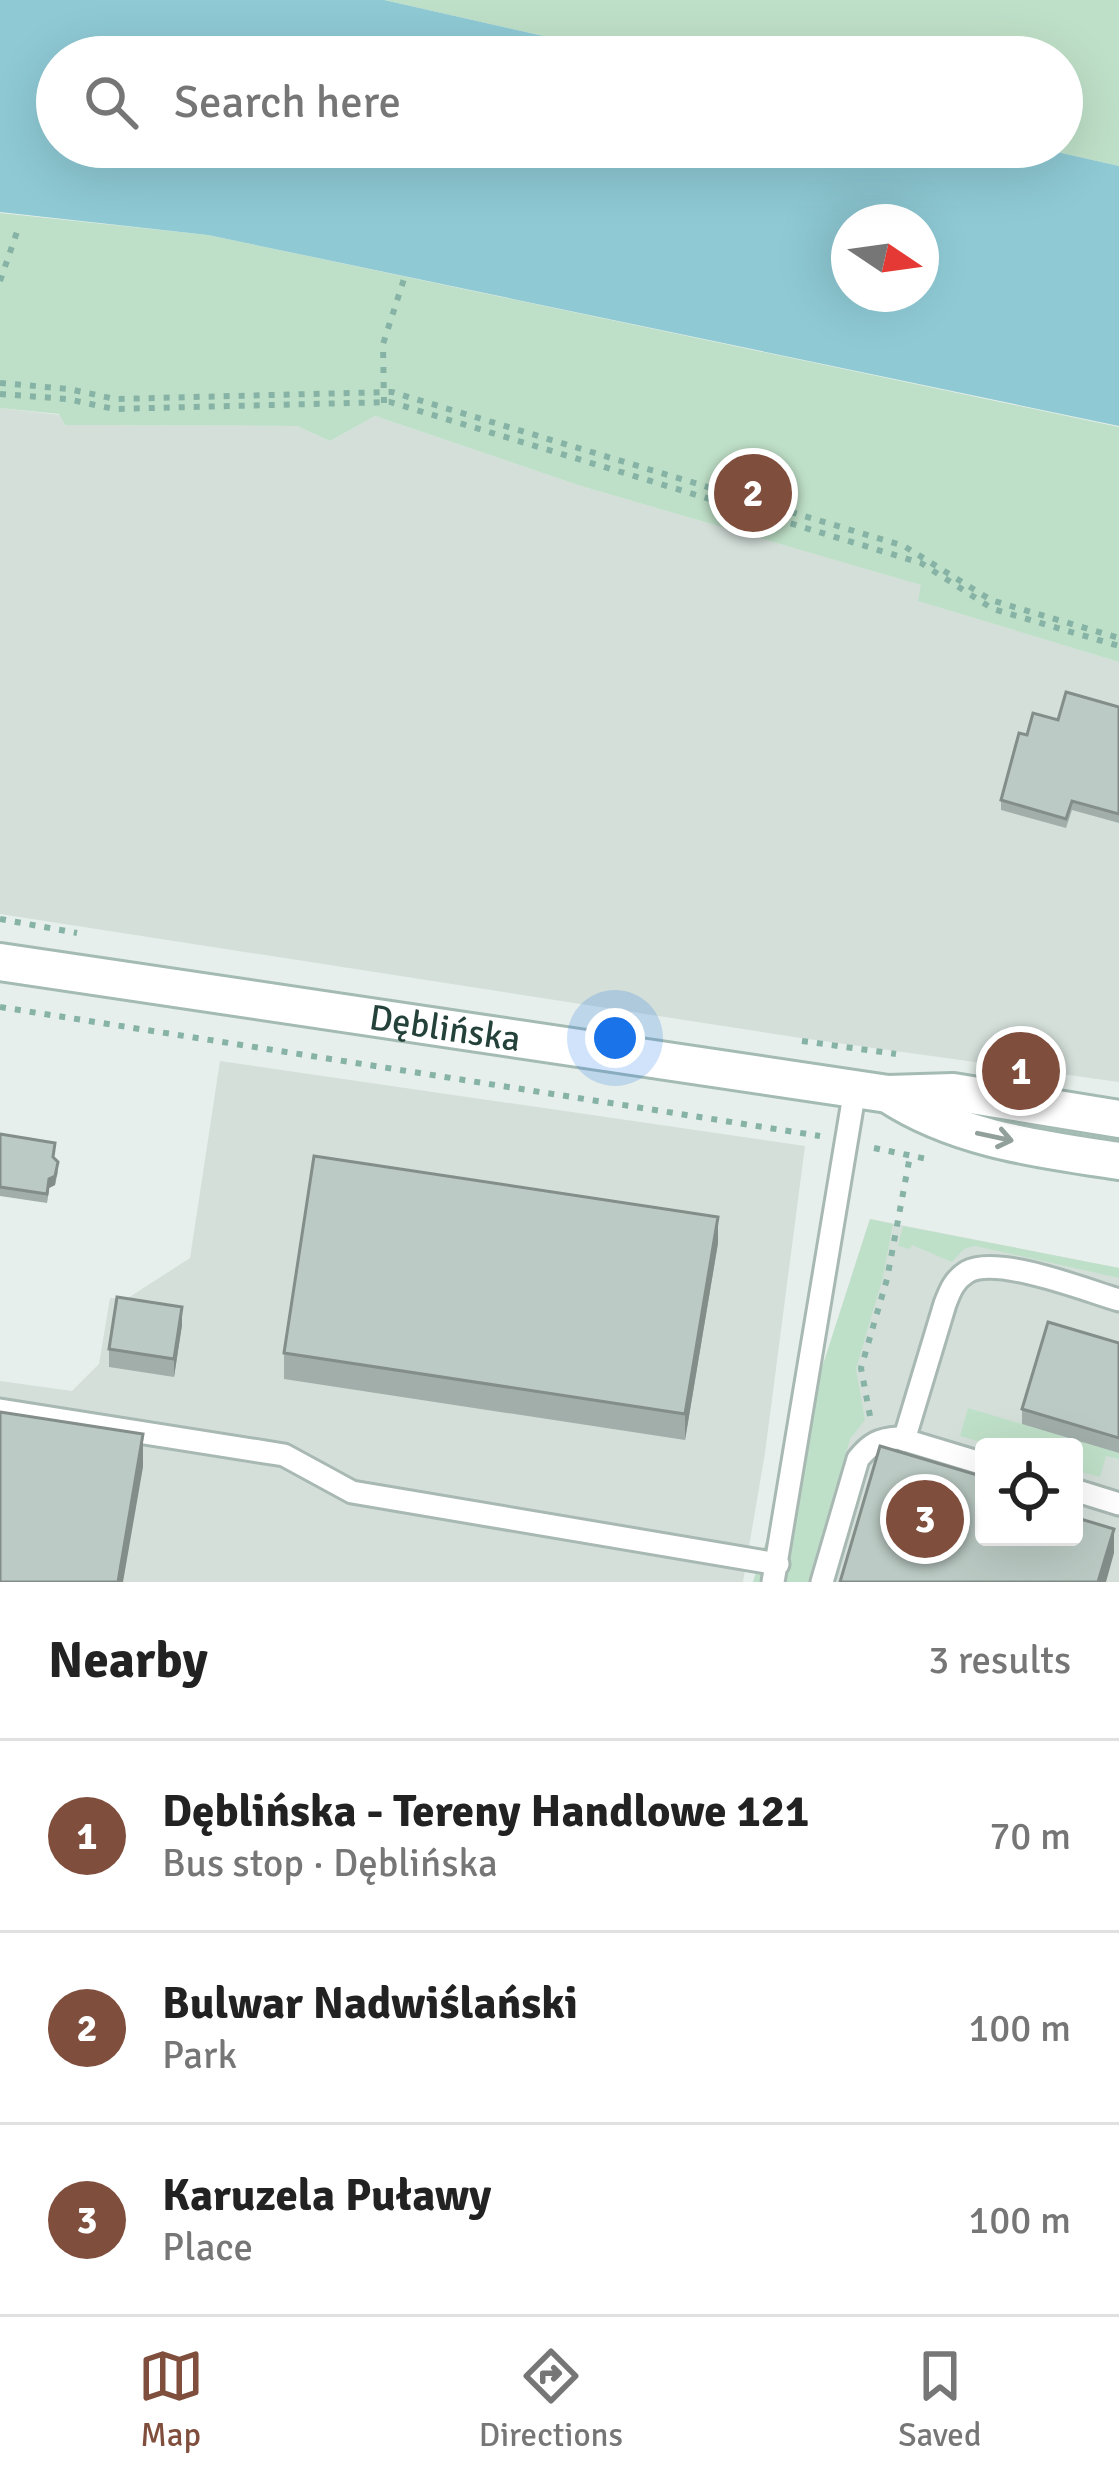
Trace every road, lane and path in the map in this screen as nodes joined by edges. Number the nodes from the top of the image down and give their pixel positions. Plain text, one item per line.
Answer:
1 (18, 229) dead end
2 (404, 279) dead end
3 (0, 281) edge
4 (0, 383) edge
5 (384, 392) junction
6 (0, 394) edge
7 (384, 403) junction
8 (1119, 642) edge
9 (0, 962) edge
10 (0, 1007) edge
11 (872, 1091) junction
12 (1119, 1119) edge
13 (846, 1142) junction
14 (910, 1156) junction
15 (940, 1161) dead end
16 (1119, 1161) edge
17 (1119, 1300) edge
18 (0, 1410) edge
19 (904, 1440) junction
20 (875, 1442) junction
21 (975, 1461) edge
22 (1083, 1493) edge
23 (1119, 1504) edge
24 (775, 1573) edge
25 (822, 1582) edge

1 - 3 path
2 - 5 path
4 - 5 path
5 - 7 path
5 - 8 path
6 - 7 path
7 - 8 path
9 - 11 main road, Dęblińska
10 - 13 path
11 - 12 main road, Dęblińska
11 - 13 lane
11 -> 16 main road, Dęblińska
13 - 14 path
13 - 24 lane
14 - 15 path
14 - 20 path
17 - 19 lane
18 - 24 lane
19 - 20 lane
19 - 21 lane
20 - 25 lane
22 - 23 lane

